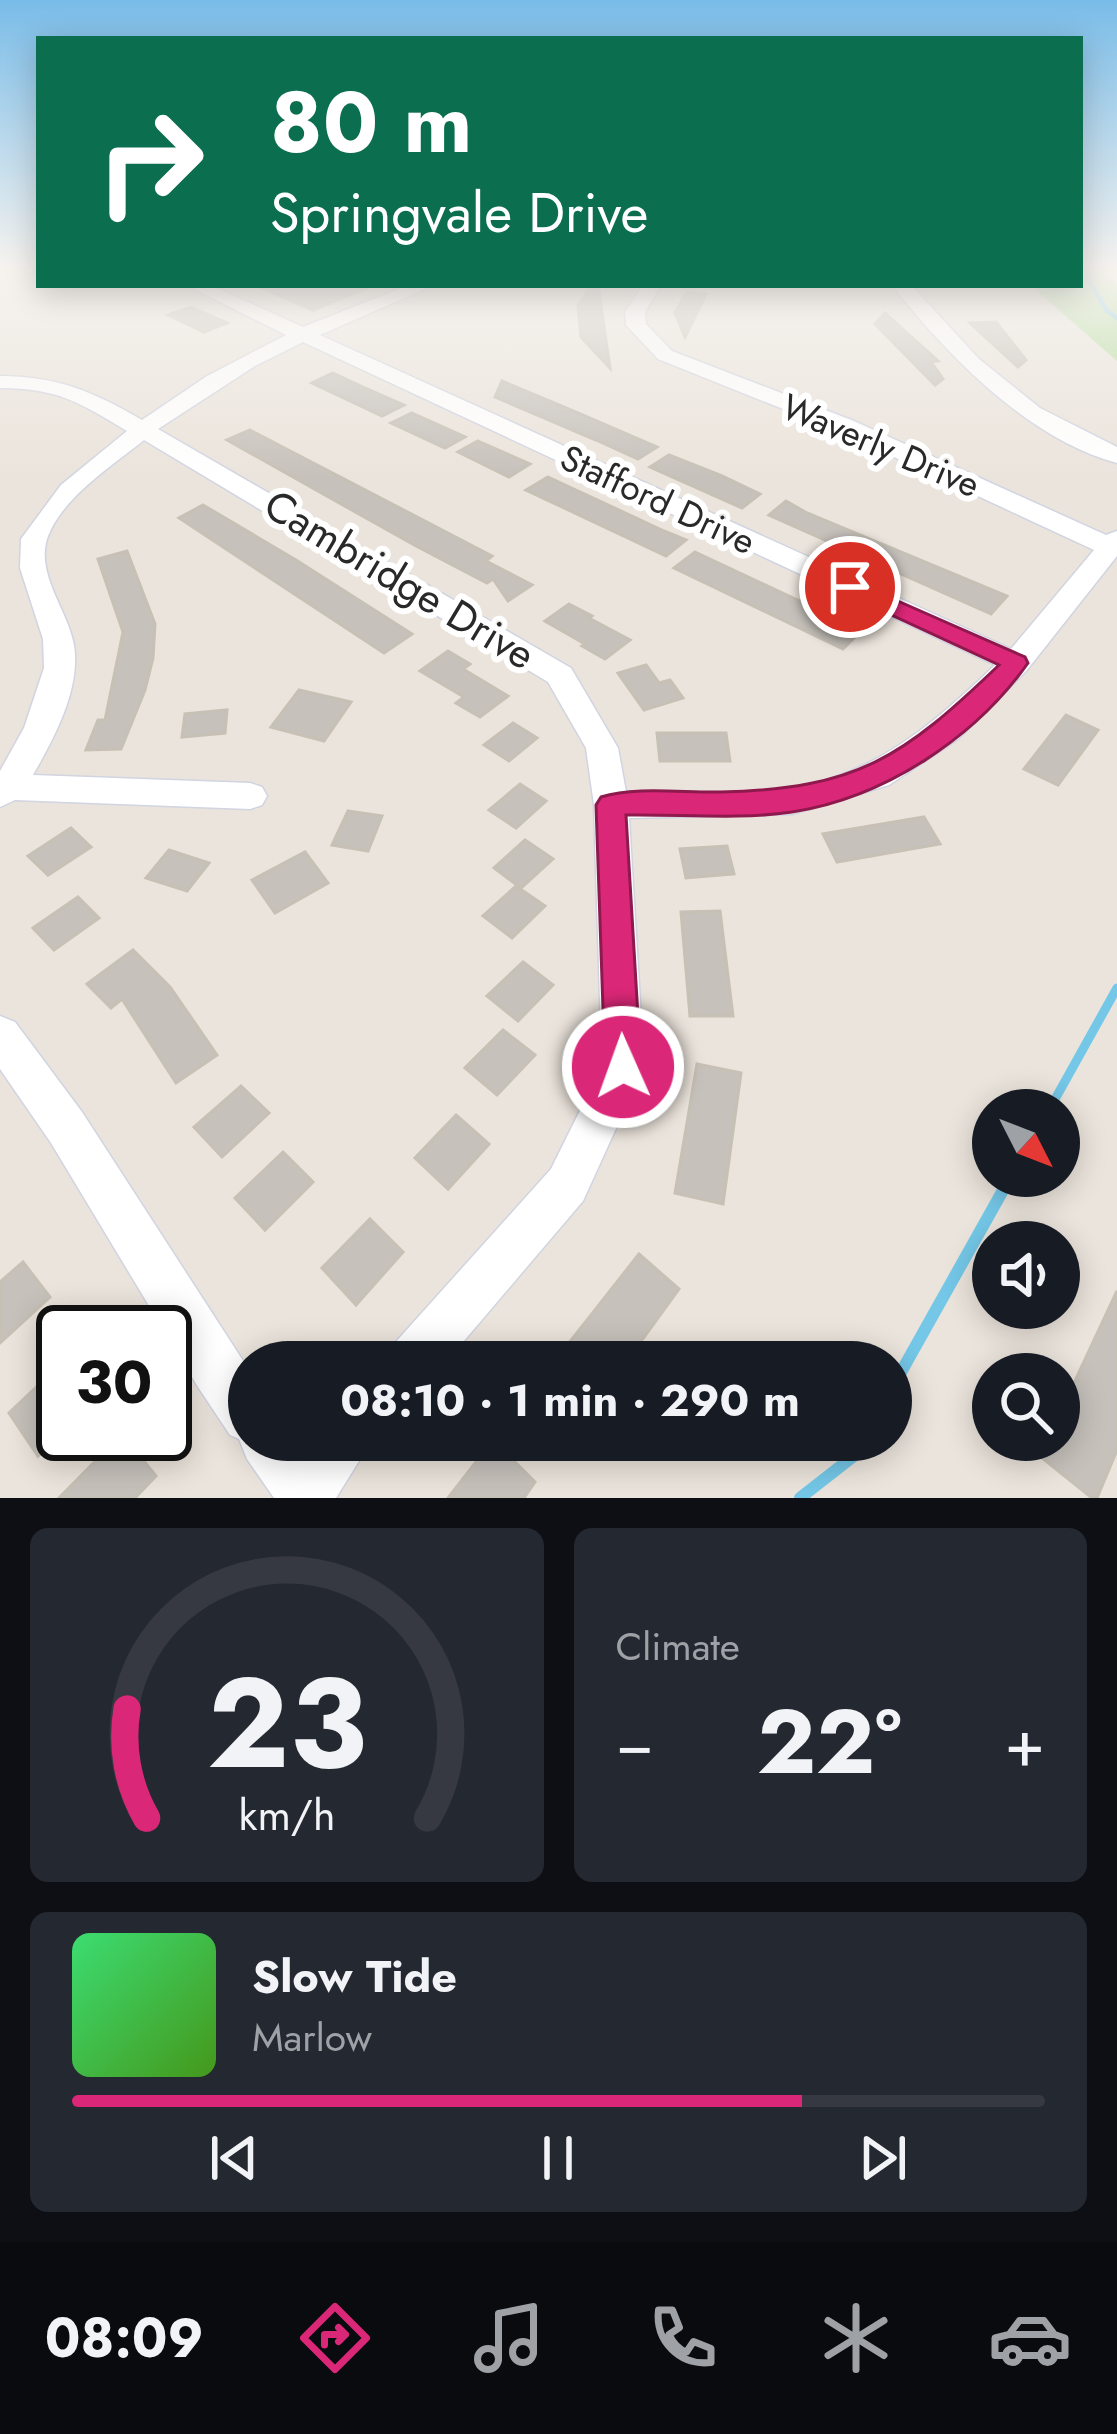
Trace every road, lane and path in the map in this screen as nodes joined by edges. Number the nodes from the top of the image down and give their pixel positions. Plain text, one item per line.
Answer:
1 (297, 338) edge
2 (305, 338) edge
3 (648, 338) edge
4 (949, 338) edge
5 (0, 382) edge
6 (148, 430) junction
7 (1117, 456) edge
8 (1113, 543) edge
9 (1016, 663) junction
10 (4, 791) edge
11 (250, 796) dead end
12 (611, 805) junction
13 (0, 1035) edge
14 (430, 1341) edge
15 (228, 1386) edge
16 (281, 1461) edge
17 (329, 1461) edge
18 (305, 1494) edge

1 - 6 street
2 - 9 street, Stafford Drive
3 - 8 street, Waverly Drive
4 - 7 street
5 - 6 street, Cambridge Drive
6 - 10 street
6 - 12 street, Cambridge Drive
8 - 9 street
9 - 12 street
10 - 11 street
12 - 14 street, Cambridge Drive
13 - 15 street
16 - 18 street
17 - 18 street

